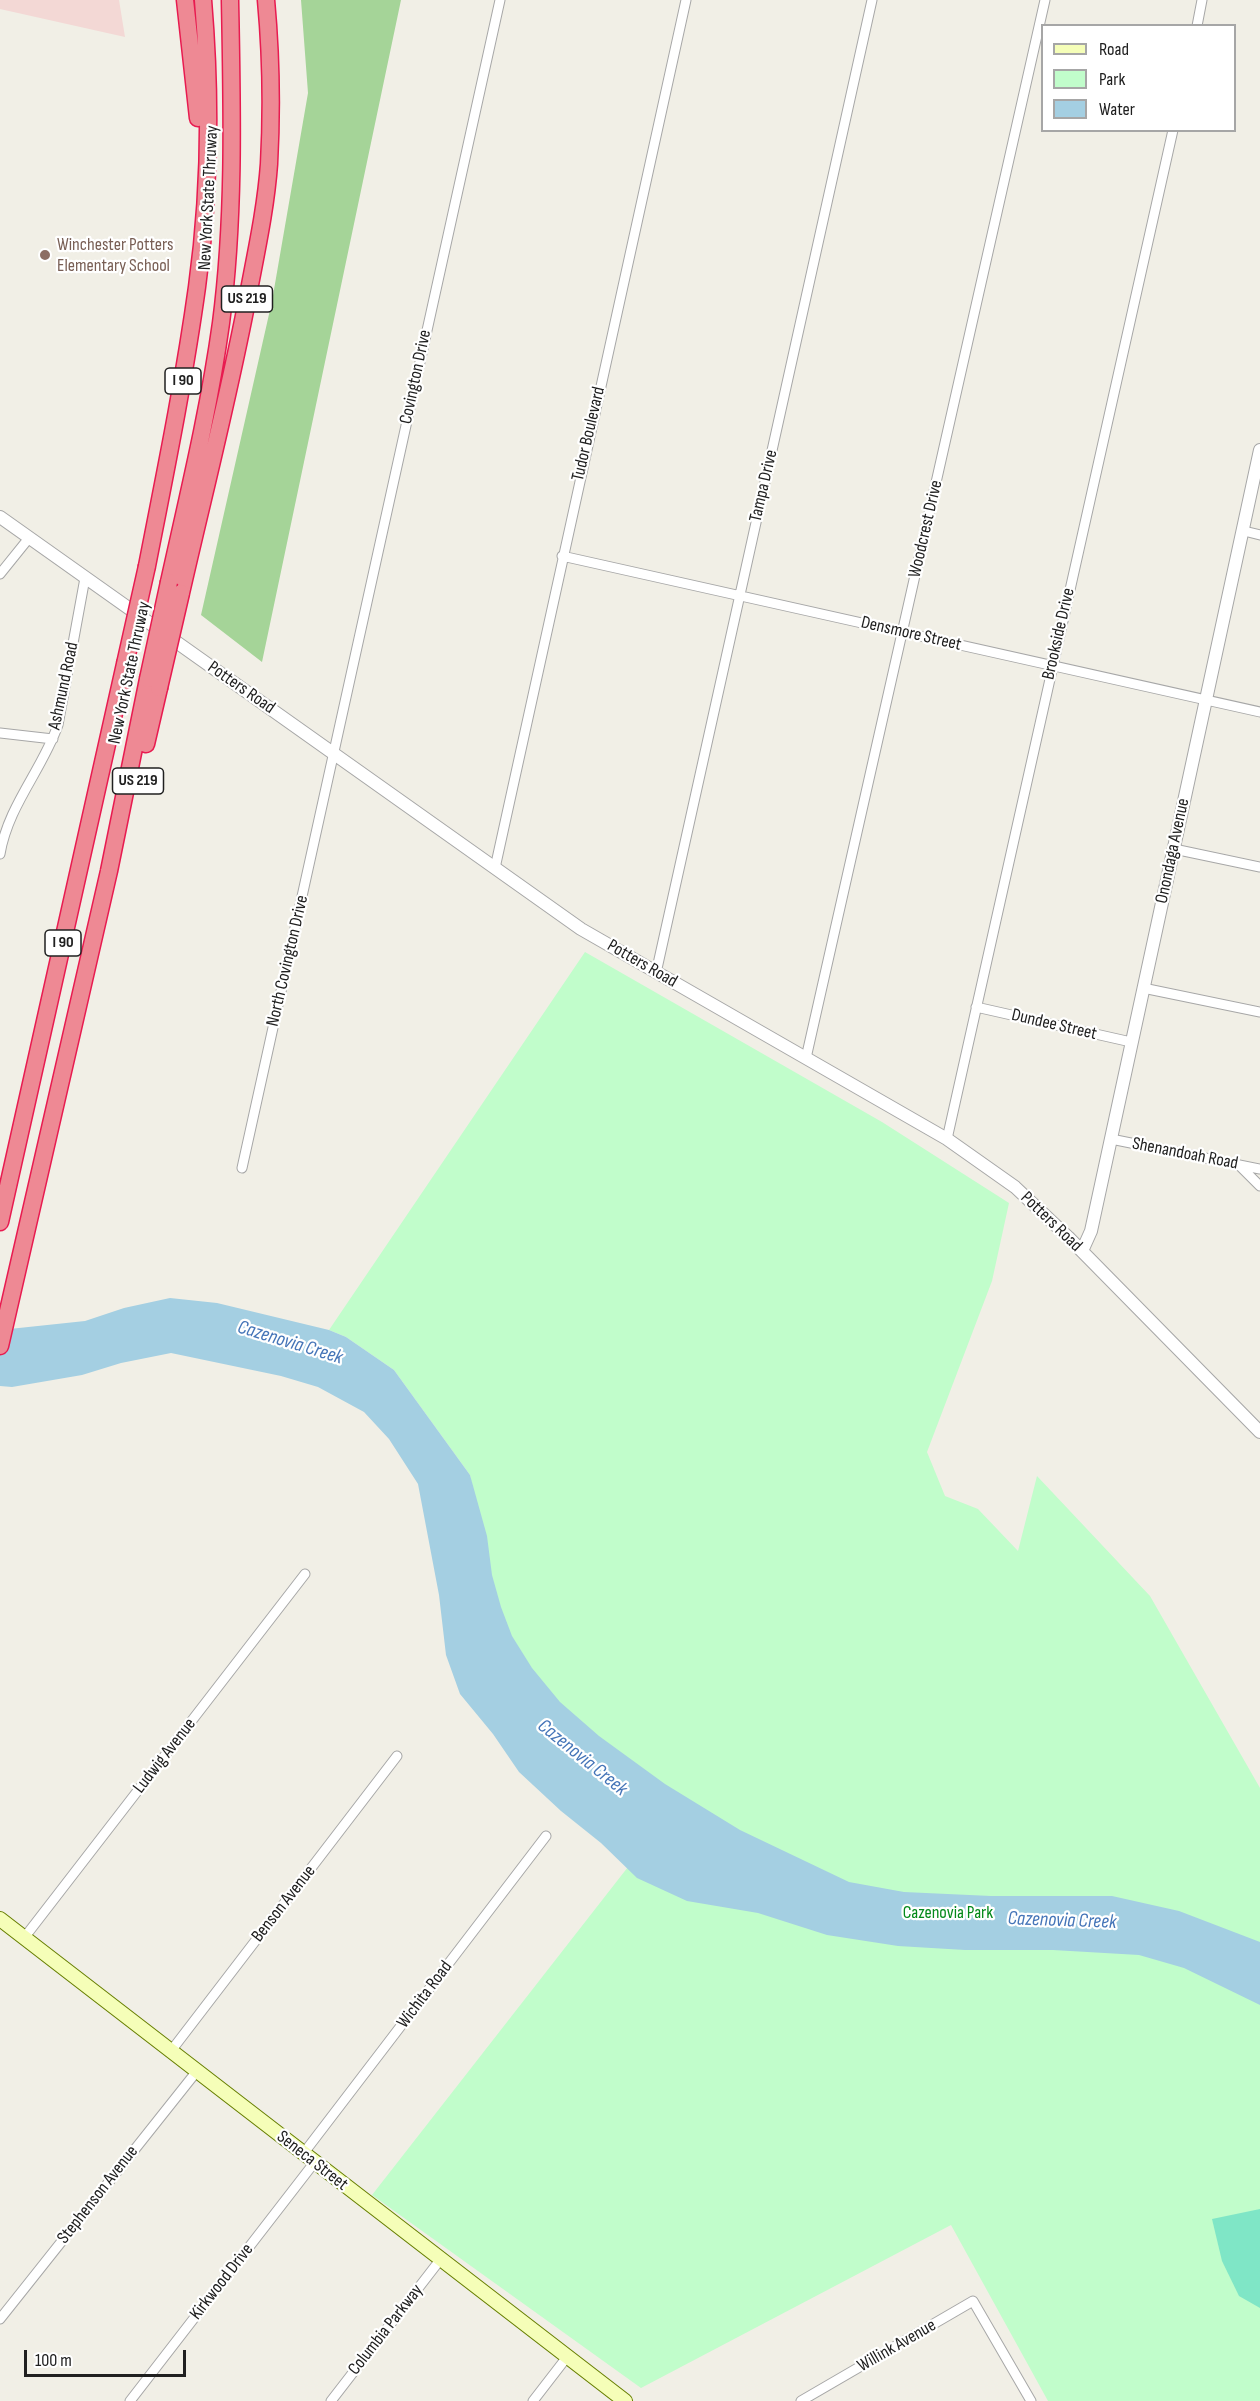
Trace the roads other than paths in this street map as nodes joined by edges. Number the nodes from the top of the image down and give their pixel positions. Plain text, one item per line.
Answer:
1 (185, 0) edge
2 (204, 0) edge
3 (230, 0) edge
4 (266, 0) edge
5 (500, 0) edge
6 (686, 0) edge
7 (872, 0) edge
8 (1046, 0) edge
9 (1202, 0) edge
10 (1197, 24) edge
11 (1173, 132) edge
12 (206, 194) junction
13 (1260, 450) edge
14 (0, 517) edge
15 (1244, 531) junction
16 (1260, 535) edge
17 (29, 538) junction
18 (562, 556) junction
19 (0, 574) edge
20 (86, 578) junction
21 (175, 587) junction
22 (740, 595) junction
23 (902, 632) junction
24 (1052, 666) junction
25 (1207, 701) junction
26 (1260, 712) edge
27 (0, 733) edge
28 (53, 739) junction
29 (335, 754) junction
30 (1174, 849) junction
31 (0, 854) edge
32 (1260, 867) edge
33 (495, 868) junction
34 (109, 872) joint
35 (656, 973) junction
36 (1143, 988) junction
37 (976, 1007) junction
38 (1260, 1012) edge
39 (1131, 1042) junction
40 (806, 1058) junction
41 (947, 1139) junction
42 (1111, 1139) junction
43 (1239, 1165) junction
44 (242, 1168) dead end
45 (1259, 1170) edge
46 (1260, 1186) edge
47 (0, 1222) edge
48 (1082, 1251) junction
49 (0, 1346) edge
50 (1260, 1432) edge
51 (305, 1574) dead end
52 (397, 1756) dead end
53 (546, 1836) dead end
54 (0, 1919) edge
55 (24, 1938) junction
56 (171, 2051) junction
57 (197, 2071) junction
58 (309, 2158) junction
59 (440, 2260) junction
60 (0, 2319) edge
61 (567, 2357) junction
62 (130, 2401) edge
63 (331, 2401) edge
64 (533, 2401) edge
65 (625, 2401) edge
66 (801, 2401) edge
67 (1030, 2401) edge

1 - 12 highway
2 - 12 highway, New York State Thruway / I 90
3 - 21 highway, New York State Thruway / I 90
4 - 21 highway, US 219
5 - 29 street, Covington Drive
6 - 18 street, Tudor Boulevard
7 - 22 street, Tampa Drive
8 - 23 street, Woodcrest Drive
9 - 10 street
11 - 24 street, Brookside Drive
12 - 47 highway, New York State Thruway / I 90, bridge
13 - 15 street, Onondaga Avenue
14 - 17 street, Potters Road
15 - 16 street
15 - 25 street, Onondaga Avenue
17 - 19 street
17 - 20 street, Potters Road
18 - 22 street, Densmore Street
18 - 33 street, Tudor Boulevard
20 - 28 street, Ashmund Road
20 - 29 street, Potters Road
21 - 34 highway, US 219, bridge
22 - 23 street, Densmore Street
22 - 35 street, Tampa Drive
23 - 24 street, Densmore Street
23 - 40 street, Woodcrest Drive
24 - 25 street, Densmore Street
24 - 37 street, Brookside Drive
25 - 26 street, Densmore Street
25 - 30 street, Onondaga Avenue
27 - 28 street
28 - 31 street, Ashmund Road
29 - 33 street, Potters Road
29 - 44 street, North Covington Drive
30 - 32 street
30 - 36 street, Onondaga Avenue
33 - 35 street, Potters Road
34 - 49 highway, I 90
35 - 40 street, Potters Road
36 - 38 street
36 - 39 street, Onondaga Avenue
37 - 39 street, Dundee Street
37 - 41 street, Brookside Drive
39 - 42 street, Onondaga Avenue
40 - 41 street, Potters Road
41 - 48 street, Potters Road
42 - 43 street, Shenandoah Road
42 - 48 street, Onondaga Avenue
43 - 45 street, Shenandoah Road
43 - 46 street
48 - 50 street, Potters Road
51 - 55 street, Ludwig Avenue
52 - 56 street, Benson Avenue
53 - 58 street, Wichita Road
54 - 55 main road, Seneca Street
55 - 56 main road, Seneca Street
56 - 57 main road, Seneca Street
57 - 58 main road, Seneca Street
57 - 60 street, Stephenson Avenue
58 - 59 main road, Seneca Street
58 - 62 street, Kirkwood Drive
59 - 61 main road, Seneca Street
59 - 63 street, Columbia Parkway
61 - 64 street
61 - 65 main road, Seneca Street
66 - 67 street, Willink Avenue

